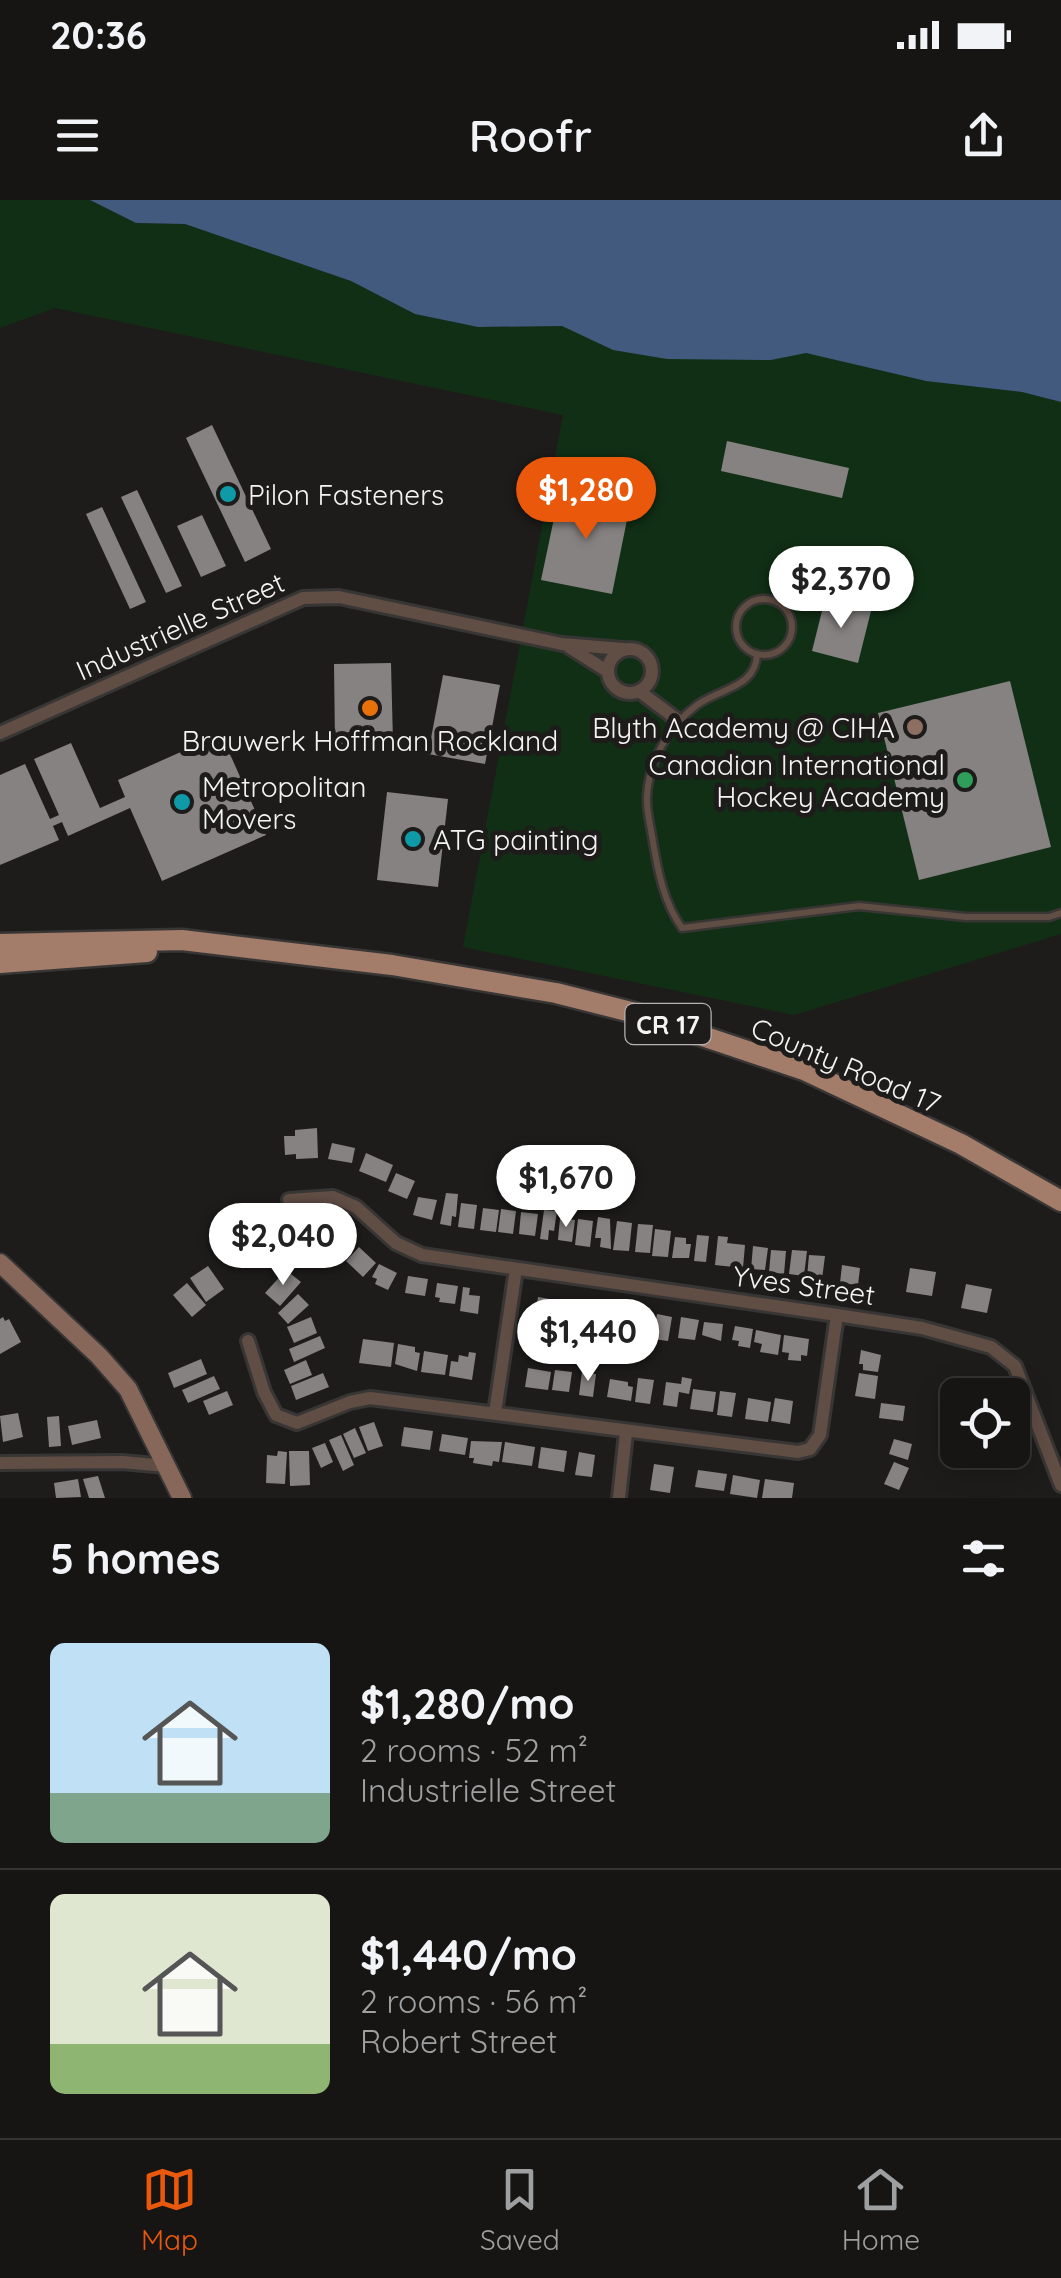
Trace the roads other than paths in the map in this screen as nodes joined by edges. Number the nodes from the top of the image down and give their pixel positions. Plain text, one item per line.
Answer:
1 (562, 644) junction
2 (623, 649) junction
3 (757, 654) junction
4 (606, 671) junction
5 (652, 674) junction
6 (639, 691) junction
7 (676, 718) junction
8 (0, 733) edge
9 (1061, 914) edge
10 (0, 944) edge
11 (244, 949) junction
12 (0, 963) edge
13 (290, 1200) dead end
14 (1061, 1201) edge
15 (516, 1269) junction
16 (4, 1274) edge
17 (837, 1314) junction
18 (248, 1341) dead end
19 (495, 1413) junction
20 (626, 1433) junction
21 (0, 1463) edge
22 (166, 1466) junction
23 (1061, 1484) edge
24 (182, 1498) edge
25 (619, 1498) edge

1 - 2 street, Industrielle Street
1 - 4 street, Industrielle Street
1 - 8 street, Industrielle Street
2 - 4 street
2 - 5 street
3 - 3 lane
3 - 7 lane
4 - 6 street, Industrielle Street
5 - 6 street
5 - 7 street
6 - 7 street, Industrielle Street
7 - 9 lane
10 - 11 main road, County Road 17 / CR 17
11 - 12 main road, County Road 17 / CR 17
11 - 14 main road, County Road 17 / CR 17
13 - 15 street, Yves Street
15 - 17 street, Yves Street
15 - 19 street
16 - 22 street
17 - 20 street
17 - 23 street, Yves Street
18 - 19 street
19 - 20 street
20 - 25 street
21 - 22 street
22 - 24 street

